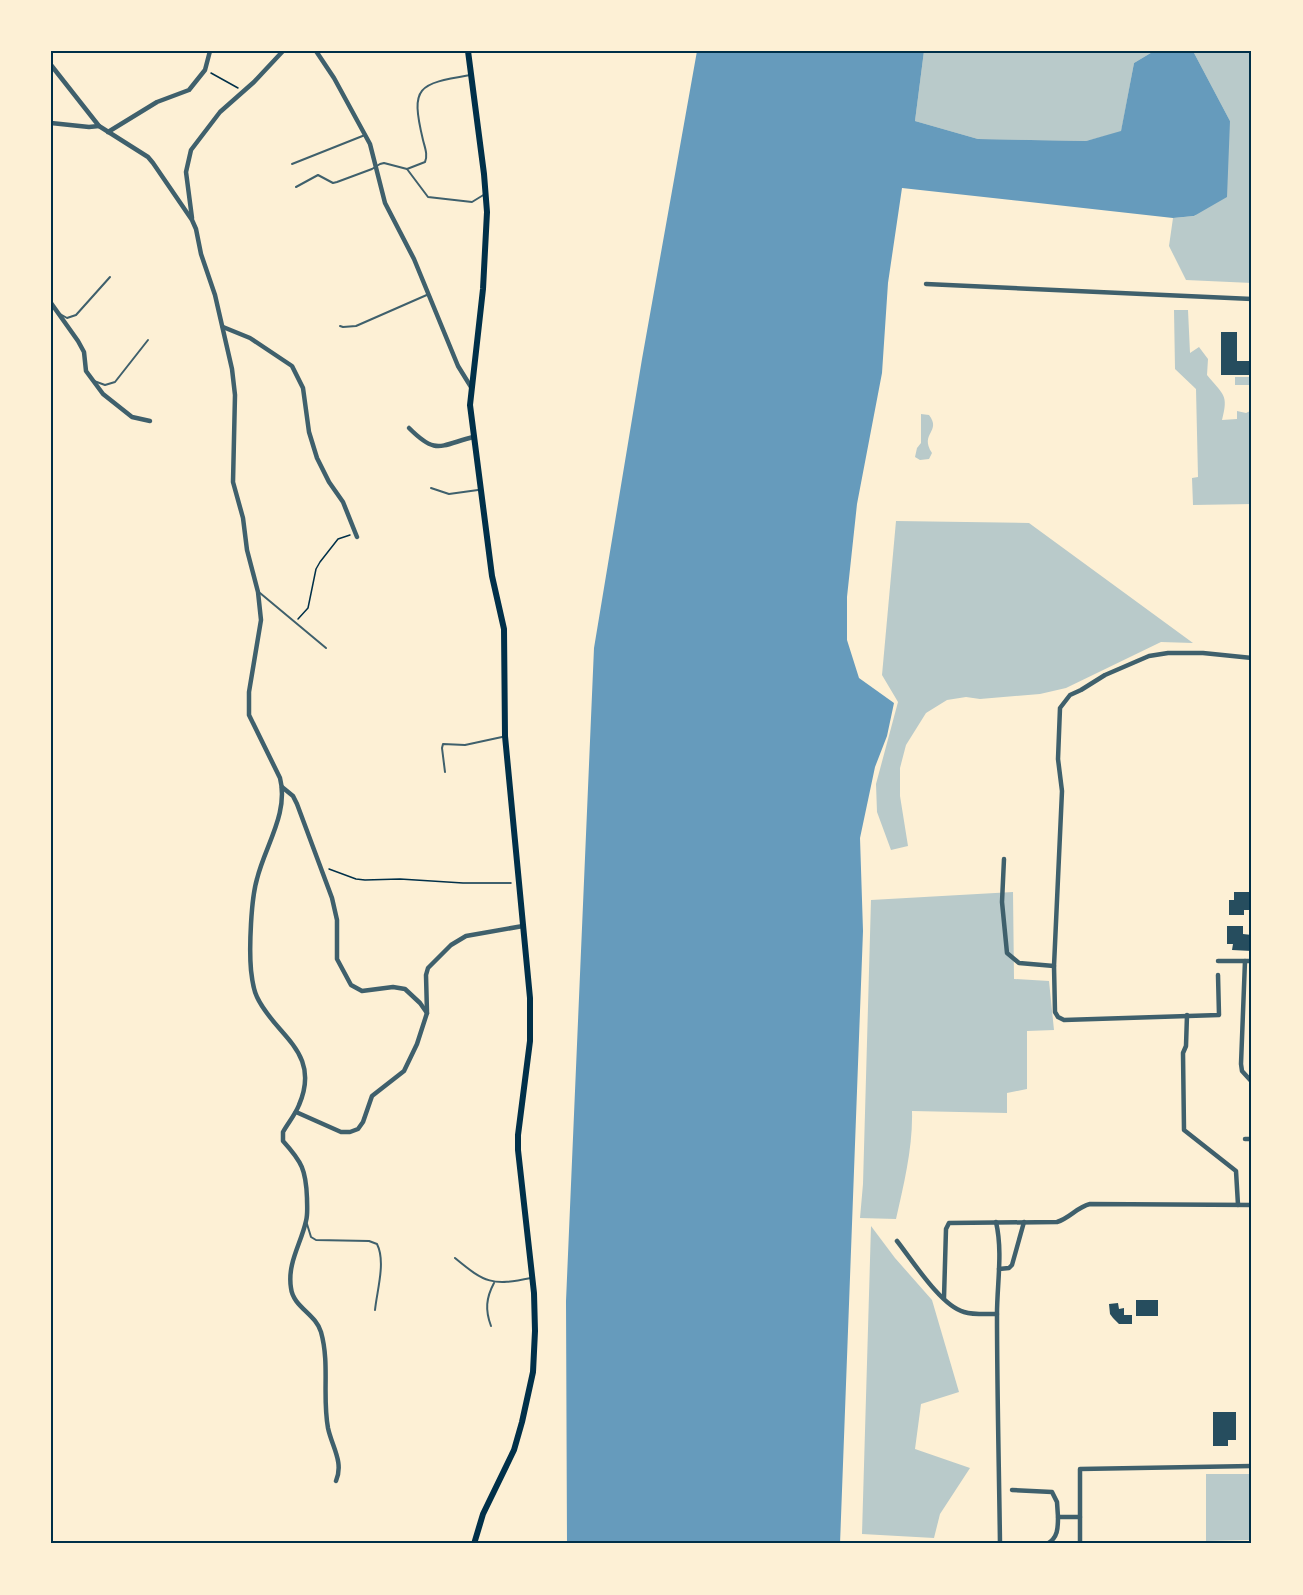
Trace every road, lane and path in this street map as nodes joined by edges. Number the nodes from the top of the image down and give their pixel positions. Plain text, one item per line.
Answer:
1 (210, 51) edge
2 (283, 51) edge
3 (316, 51) edge
4 (468, 51) edge
5 (51, 65) edge
6 (205, 70) junction
7 (471, 75) junction
8 (244, 90) junction
9 (51, 123) edge
10 (99, 126) junction
11 (108, 132) junction
12 (365, 135) junction
13 (292, 164) dead end
14 (375, 166) junction
15 (407, 169) junction
16 (296, 187) dead end
17 (487, 192) junction
18 (192, 220) junction
19 (110, 277) dead end
20 (926, 284) dead end
21 (429, 294) junction
22 (1252, 299) edge
23 (51, 303) edge
24 (60, 314) junction
25 (340, 326) dead end
26 (223, 327) junction
27 (148, 340) dead end
28 (92, 380) junction
29 (471, 387) junction
30 (150, 421) dead end
31 (409, 428) dead end
32 (473, 437) junction
33 (431, 488) dead end
34 (481, 489) junction
35 (354, 529) junction
36 (357, 537) dead end
37 (258, 592) junction
38 (292, 620) junction
39 (326, 648) dead end
40 (1252, 658) edge
41 (505, 736) junction
42 (445, 772) dead end
43 (282, 787) junction
44 (1004, 859) dead end
45 (322, 868) junction
46 (519, 883) junction
47 (523, 926) junction
48 (1218, 961) dead end
49 (1245, 961) junction
50 (1252, 961) edge
51 (1054, 966) junction
52 (1218, 975) dead end
53 (427, 1013) junction
54 (1187, 1015) junction
55 (1252, 1082) edge
56 (296, 1112) junction
57 (1245, 1139) dead end
58 (1252, 1139) edge
59 (1238, 1205) junction
60 (1252, 1205) edge
61 (306, 1221) junction
62 (996, 1222) junction
63 (1024, 1222) junction
64 (897, 1241) dead end
65 (455, 1258) dead end
66 (999, 1269) junction
67 (532, 1278) junction
68 (494, 1283) junction
69 (944, 1298) junction
70 (375, 1310) dead end
71 (997, 1314) junction
72 (491, 1326) dead end
73 (1252, 1466) edge
74 (336, 1481) dead end
75 (1012, 1490) dead end
76 (1058, 1517) junction
77 (1080, 1517) junction
78 (474, 1544) edge
79 (999, 1544) edge
80 (1047, 1544) edge
81 (1080, 1544) edge

1 - 6 street
2 - 8 street
3 - 12 street
4 - 7 main road
5 - 10 street
6 - 8 path
6 - 11 street
7 - 15 lane
7 - 17 main road
8 - 18 street
9 - 10 street
10 - 11 street
11 - 18 street
12 - 13 lane
12 - 14 street
14 - 15 lane
14 - 16 lane
14 - 21 street
15 - 17 lane
17 - 29 main road
18 - 26 street
19 - 24 lane
20 - 22 street
21 - 25 lane
21 - 29 street
23 - 24 street
24 - 28 street
26 - 35 street
26 - 37 street
27 - 28 lane
28 - 30 street
29 - 32 main road
31 - 32 street
32 - 34 main road
33 - 34 lane
34 - 41 main road
35 - 36 street
35 - 38 path
37 - 38 lane
37 - 43 street
38 - 39 lane
40 - 51 street
41 - 42 lane
41 - 46 main road
43 - 45 street
43 - 56 street
44 - 51 street
45 - 46 path
45 - 53 street
46 - 47 main road
47 - 53 street
47 - 67 main road
48 - 49 street
49 - 50 street
49 - 55 street
51 - 54 street
52 - 54 street
53 - 56 street
54 - 59 street
56 - 61 street
57 - 58 street
59 - 60 street
59 - 63 street
61 - 70 lane
61 - 74 street
62 - 63 street
62 - 66 street
62 - 69 street
63 - 66 street
64 - 69 street
65 - 68 lane
66 - 71 street
67 - 68 lane
67 - 78 main road
68 - 72 lane
69 - 71 street
71 - 79 street
73 - 77 street
75 - 76 street
76 - 77 street
76 - 80 street
77 - 81 street

